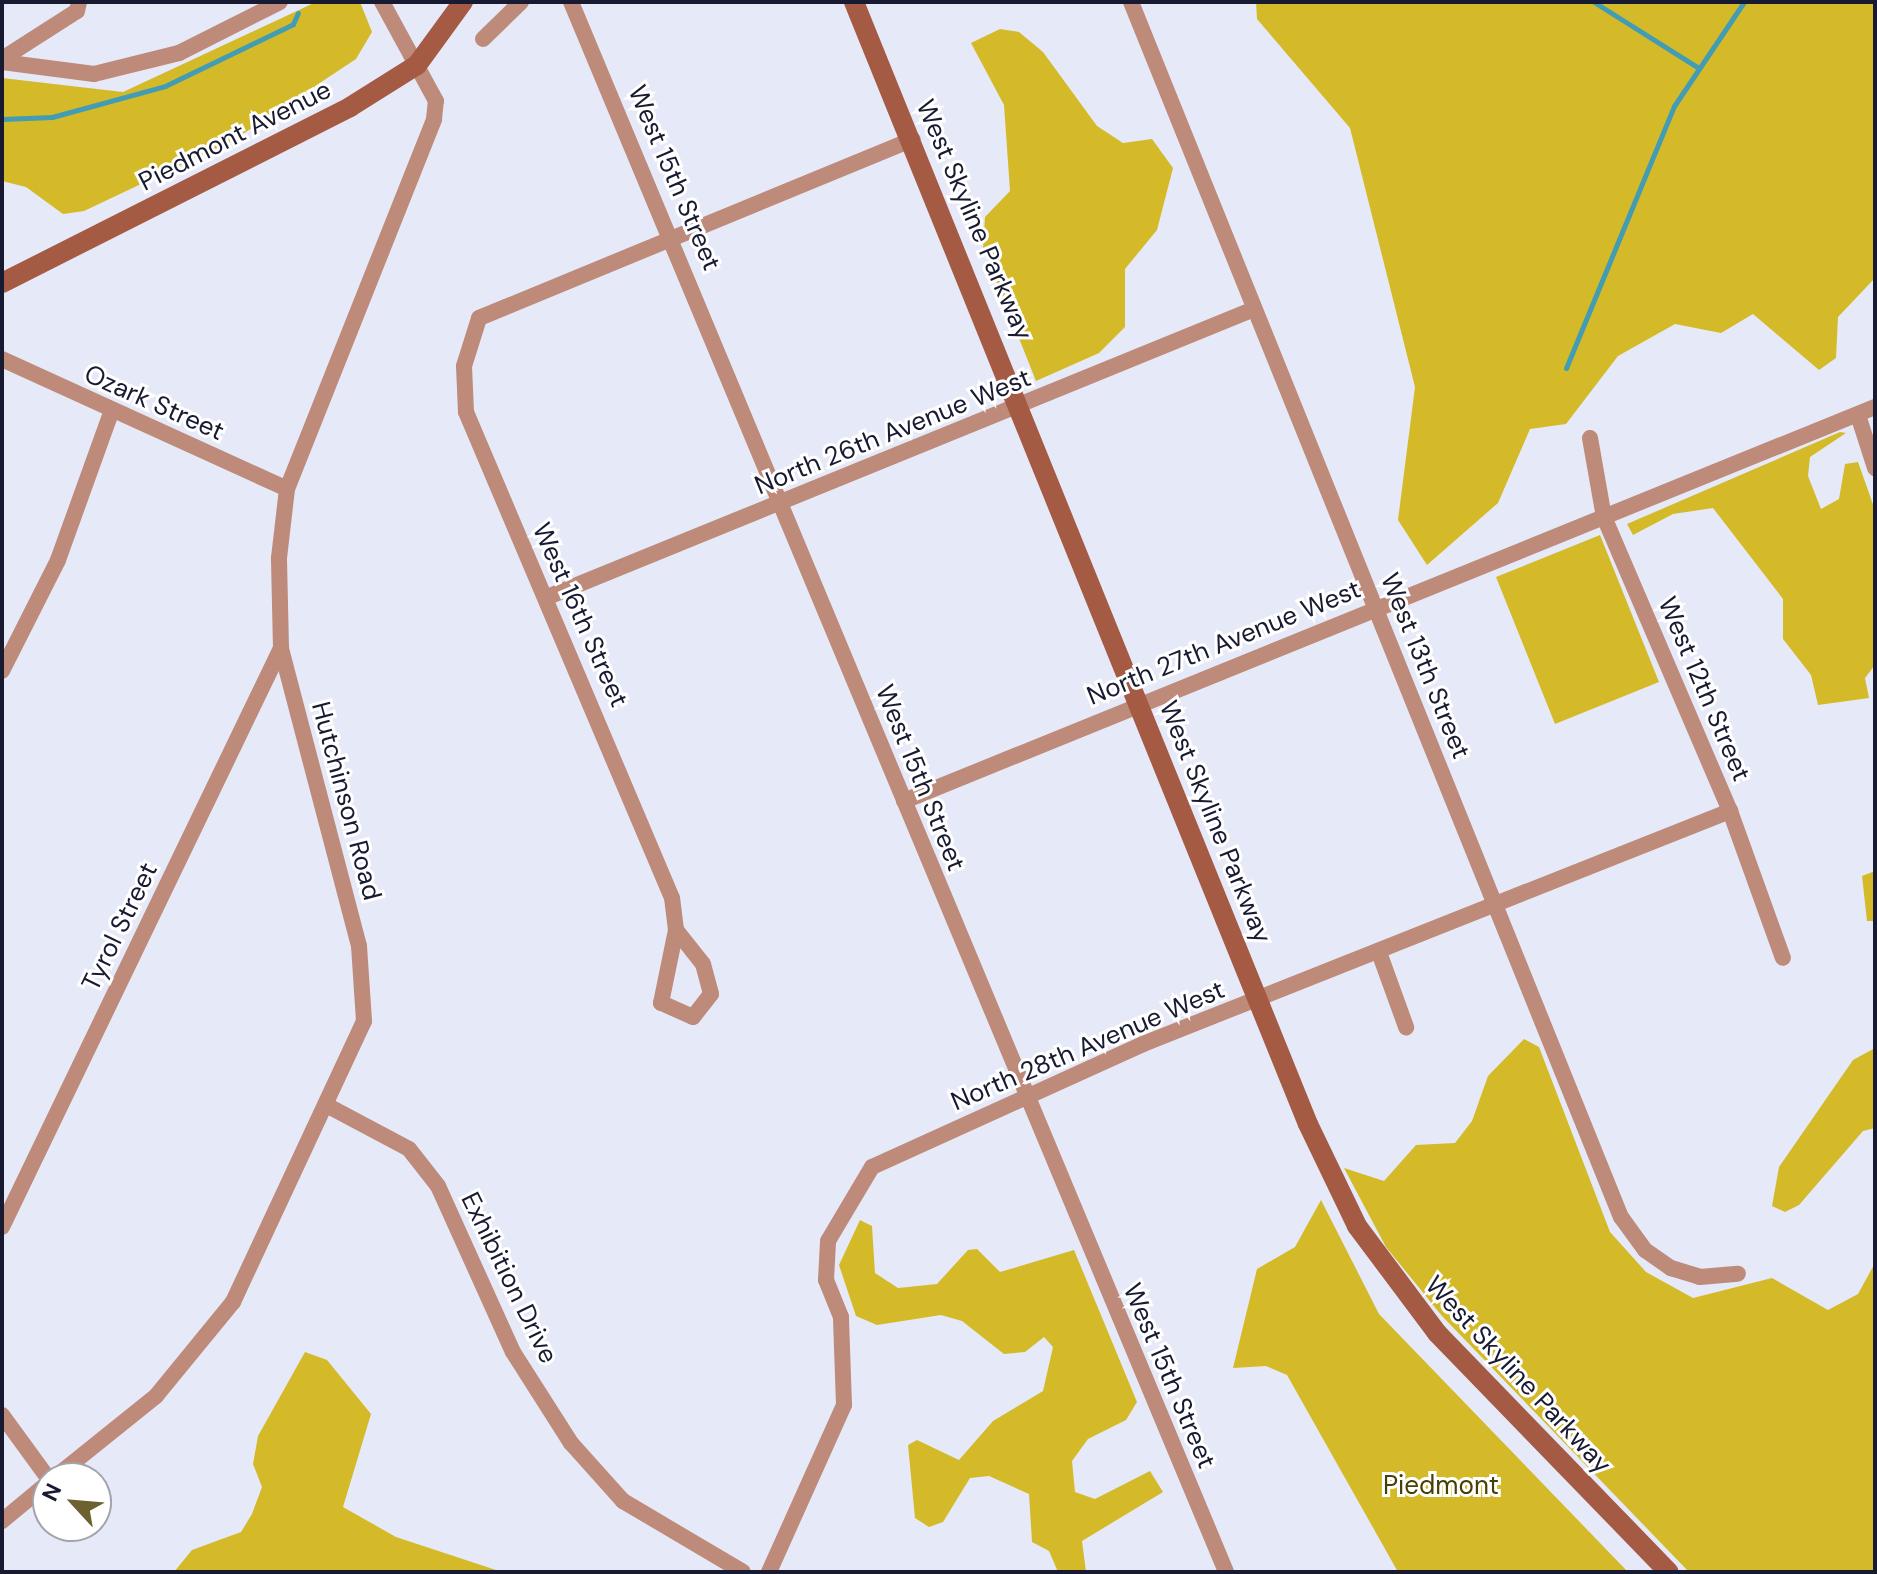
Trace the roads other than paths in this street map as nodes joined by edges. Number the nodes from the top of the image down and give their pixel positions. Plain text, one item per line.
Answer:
1 (79, 2) edge
2 (280, 2) edge
3 (382, 2) edge
4 (463, 2) edge
5 (521, 2) edge
6 (571, 2) edge
7 (854, 2) edge
8 (1131, 2) edge
9 (483, 39) dead end
10 (2, 60) edge
11 (417, 65) junction
12 (913, 139) junction
13 (676, 240) junction
14 (2, 283) edge
15 (1252, 310) junction
16 (2, 359) edge
17 (1024, 407) junction
18 (1875, 407) edge
19 (112, 410) junction
20 (1858, 415) junction
21 (1590, 438) dead end
22 (1875, 468) edge
23 (287, 489) junction
24 (781, 502) junction
25 (1604, 517) junction
26 (550, 596) junction
27 (1375, 607) junction
28 (281, 648) junction
29 (2, 671) edge
30 (1139, 701) junction
31 (904, 801) junction
32 (1730, 811) junction
33 (1499, 908) junction
34 (676, 930) junction
35 (1380, 955) junction
36 (1783, 958) dead end
37 (1259, 1002) junction
38 (1406, 1027) dead end
39 (1025, 1094) junction
40 (330, 1107) junction
41 (2, 1227) edge
42 (1738, 1274) dead end
43 (2, 1415) edge
44 (35, 1462) edge
45 (74, 1462) edge
46 (32, 1495) edge
47 (2, 1521) edge
48 (743, 1572) edge
49 (769, 1572) edge
50 (1226, 1572) edge
51 (1669, 1572) edge

1 - 10 street
2 - 10 street
3 - 11 street, Hutchinson Road
4 - 11 street, Piedmont Avenue
5 - 9 street
6 - 13 street, West 15th Street
7 - 12 street, West Skyline Parkway
8 - 15 street, West 13th Street
11 - 14 street, Piedmont Avenue
11 - 23 street, Hutchinson Road
12 - 13 street
12 - 17 street, West Skyline Parkway
13 - 24 street, West 15th Street
13 - 26 street, West 16th Street
15 - 17 street, North 26th Avenue West
15 - 27 street, West 13th Street
16 - 19 street, Ozark Street
17 - 24 street, North 26th Avenue West
17 - 30 street, West Skyline Parkway
18 - 20 street, North 27th Avenue West
19 - 23 street, Ozark Street
19 - 29 street
20 - 22 street
20 - 25 street, North 27th Avenue West
21 - 25 street, West 12th Street
23 - 28 street, Hutchinson Road
24 - 26 street, North 26th Avenue West
24 - 31 street, West 15th Street
25 - 27 street, North 27th Avenue West
25 - 32 street, West 12th Street
26 - 34 street, West 16th Street
27 - 30 street, North 27th Avenue West
27 - 33 street, West 13th Street
28 - 40 street, Hutchinson Road
28 - 41 street, Tyrol Street
30 - 31 street, North 27th Avenue West
30 - 37 street, West Skyline Parkway
31 - 39 street, West 15th Street
32 - 33 street, North 28th Avenue West
32 - 36 street, West 12th Street
33 - 35 street, North 28th Avenue West
33 - 42 street, West 13th Street
34 - 34 street, West 16th Street
35 - 37 street, North 28th Avenue West
35 - 38 street
37 - 39 street, North 28th Avenue West
37 - 51 street, West Skyline Parkway
39 - 49 street, North 28th Avenue West
39 - 50 street, West 15th Street
40 - 45 street, Hutchinson Road
40 - 48 street, Exhibition Drive
43 - 44 street
46 - 47 street

